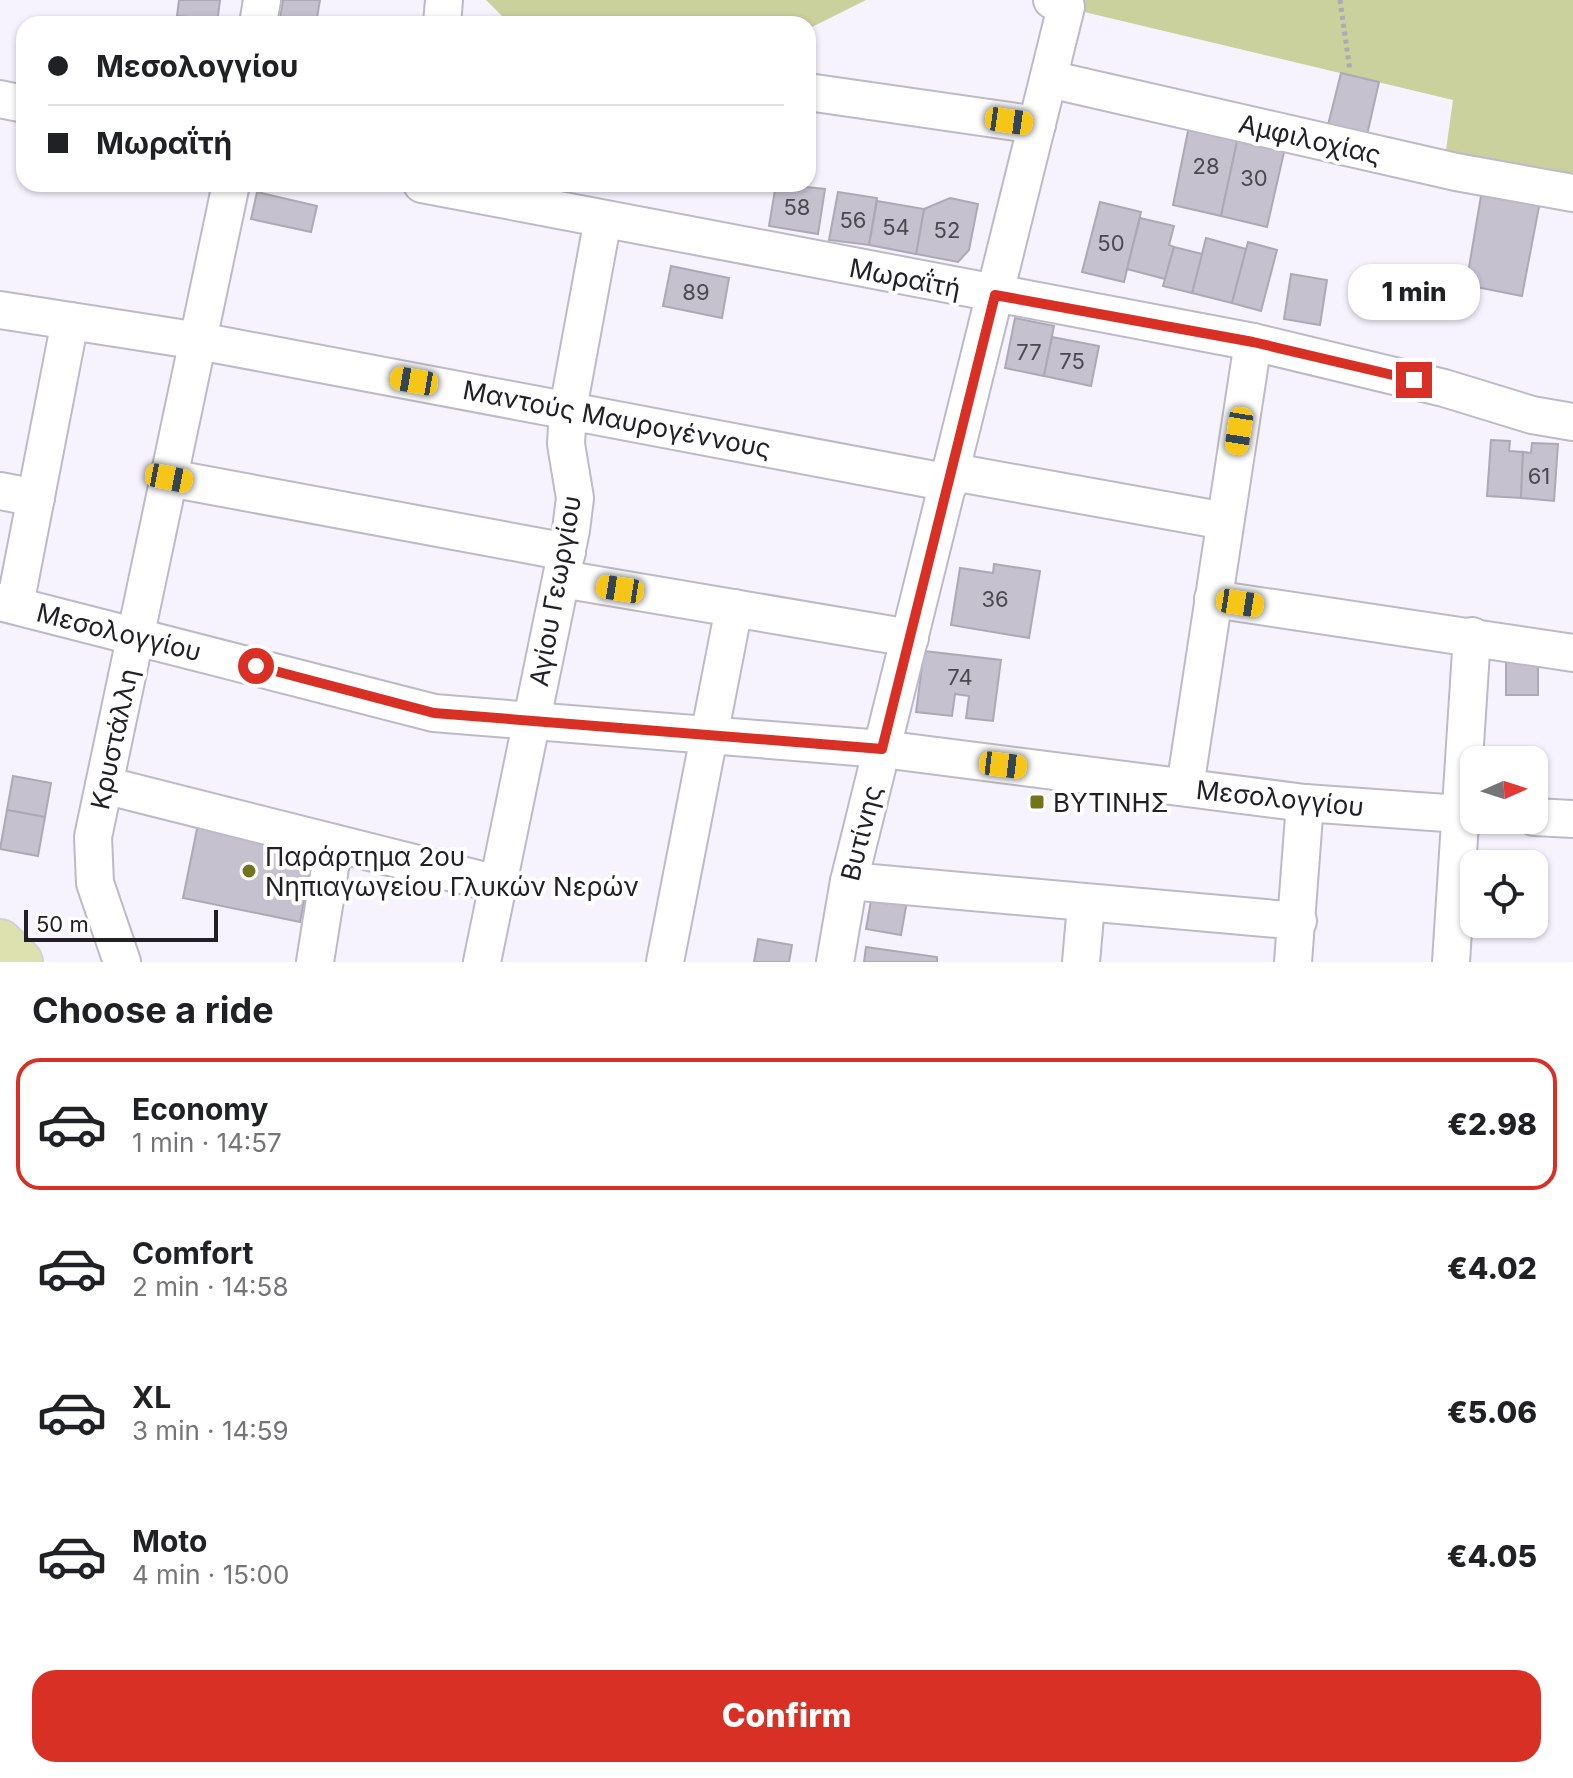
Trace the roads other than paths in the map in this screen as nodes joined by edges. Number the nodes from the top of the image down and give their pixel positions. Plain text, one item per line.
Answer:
1 (1059, 2) edge
2 (1049, 79) junction
3 (816, 93) edge
4 (1037, 125) junction
5 (229, 192) edge
6 (463, 192) edge
7 (1573, 193) edge
8 (603, 219) junction
9 (995, 295) junction
10 (0, 310) edge
11 (70, 321) junction
12 (199, 341) junction
13 (1253, 342) junction
14 (568, 409) junction
15 (1573, 422) edge
16 (169, 478) junction
17 (951, 478) junction
18 (0, 491) edge
19 (36, 498) junction
20 (1225, 521) junction
21 (564, 566) junction
22 (1213, 599) junction
23 (8, 604) edge
24 (734, 608) junction
25 (137, 635) junction
26 (1472, 636) junction
27 (910, 638) junction
28 (1573, 653) edge
29 (530, 723) junction
30 (711, 735) junction
31 (1470, 746) edge
32 (882, 749) junction
33 (104, 785) junction
34 (1185, 787) junction
35 (1305, 803) junction
36 (1460, 813) edge
37 (1548, 818) edge
38 (1573, 819) edge
39 (1466, 834) edge
40 (334, 843) junction
41 (849, 881) junction
42 (497, 884) junction
43 (1086, 905) junction
44 (1298, 921) junction
45 (0, 942) edge
46 (20, 962) edge
47 (122, 962) edge
48 (315, 962) edge
49 (482, 962) edge
50 (665, 962) edge
51 (835, 962) edge
52 (1081, 962) edge
53 (1293, 962) edge
54 (1451, 962) edge

1 - 2 street, Βυτίνης
2 - 4 street, Βυτίνης
2 - 7 street, Αμφιλοχίας
3 - 4 street
4 - 9 street, Βυτίνης
5 - 12 street, Κρυστάλλη
6 - 8 street, Μωραΐτή
8 - 9 street, Μωραΐτή
8 - 14 street, Αγίου Γεωργίου
9 - 13 street, Μωραΐτή
9 - 17 street, Βυτίνης
10 - 11 street, Μαντούς Μαυρογέννους
11 - 12 street, Μαντούς Μαυρογέννους
11 - 19 street
12 - 14 street, Μαντούς Μαυρογέννους
12 - 16 street, Κρυστάλλη
13 - 15 street, Μωραΐτή
13 - 20 street
14 - 17 street, Μαντούς Μαυρογέννους
14 - 21 street, Αγίου Γεωργίου
16 - 21 street
16 - 25 street, Κρυστάλλη
17 - 20 street, Μαντούς Μαυρογέννους
17 - 27 street, Βυτίνης
18 - 19 street
19 - 23 street
20 - 22 street
21 - 24 street
21 - 29 street, Αγίου Γεωργίου
22 - 26 street
22 - 34 street
23 - 25 street, Μεσολογγίου
24 - 27 street
24 - 30 street
25 - 29 street, Μεσολογγίου
25 - 33 street, Κρυστάλλη
26 - 28 street
26 - 31 street
27 - 32 street, Βυτίνης
29 - 30 street, Μεσολογγίου
29 - 42 street, Αγίου Γεωργίου
30 - 32 street, Μεσολογγίου
30 - 50 street
32 - 34 street, Μεσολογγίου
32 - 41 street, Βυτίνης
33 - 40 street
33 - 47 street, Κρυστάλλη
34 - 35 street, Μεσολογγίου
35 - 36 street, Μεσολογγίου
35 - 44 street
37 - 38 street
39 - 54 street
40 - 42 street
40 - 48 street
41 - 43 street
41 - 51 street, Βυτίνης
42 - 49 street, Αγίου Γεωργίου
43 - 44 street
43 - 52 street
44 - 53 street
45 - 46 main road

